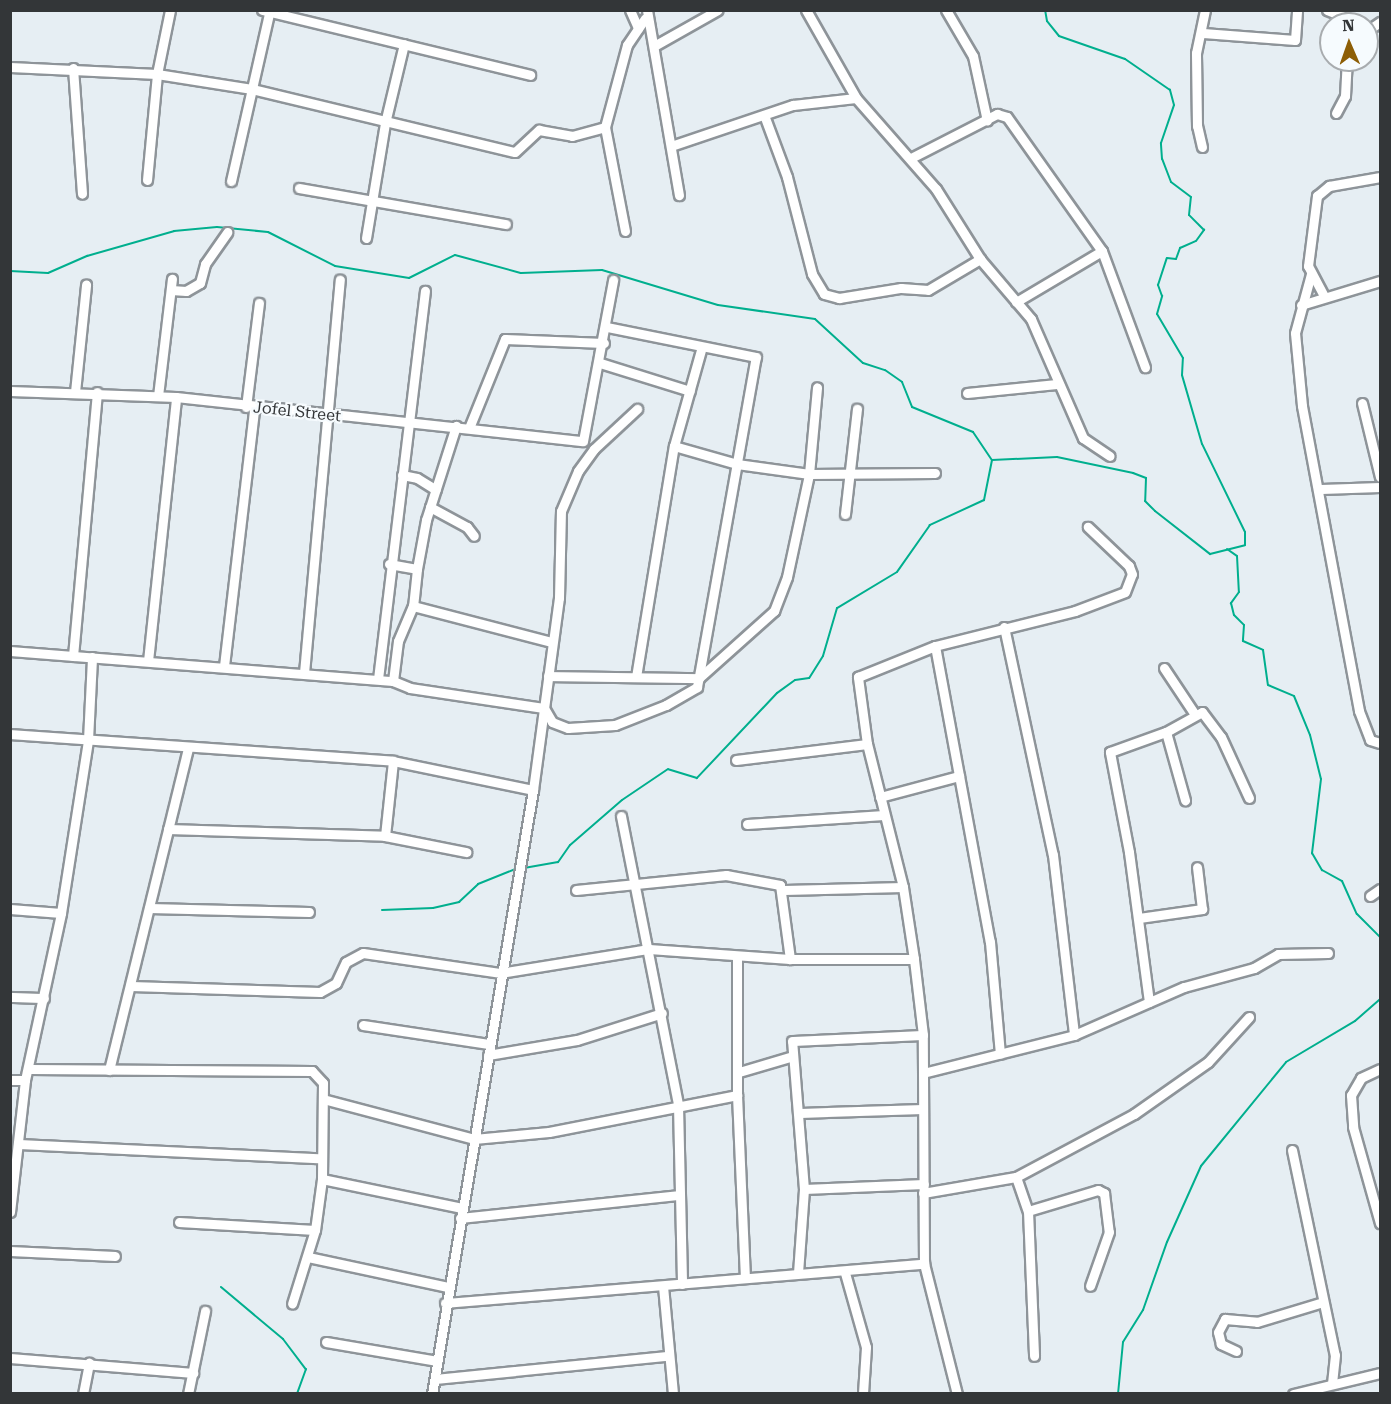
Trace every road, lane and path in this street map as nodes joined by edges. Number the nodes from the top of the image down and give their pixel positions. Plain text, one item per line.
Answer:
1 (170, 10) edge
2 (630, 10) edge
3 (718, 10) edge
4 (806, 10) edge
5 (946, 10) edge
6 (1205, 10) edge
7 (1298, 11) edge
8 (266, 12) edge
9 (646, 14) edge
10 (638, 28) junction
11 (1203, 33) junction
12 (404, 44) junction
13 (654, 46) junction
14 (10, 67) edge
15 (73, 68) junction
16 (1346, 72) edge
17 (157, 74) junction
18 (530, 75) dead end
19 (252, 89) junction
20 (856, 98) junction
21 (1336, 113) dead end
22 (764, 115) junction
23 (987, 121) junction
24 (385, 123) junction
25 (604, 127) junction
26 (671, 146) junction
27 (1202, 147) dead end
28 (911, 158) junction
29 (1380, 177) edge
30 (147, 180) dead end
31 (231, 181) dead end
32 (299, 188) dead end
33 (82, 194) dead end
34 (679, 195) dead end
35 (373, 199) junction
36 (506, 224) dead end
37 (625, 231) dead end
38 (227, 232) dead end
39 (366, 238) dead end
40 (1102, 251) junction
41 (980, 259) junction
42 (1311, 274) junction
43 (172, 279) dead end
44 (340, 280) dead end
45 (613, 280) dead end
46 (1380, 281) edge
47 (86, 285) dead end
48 (171, 291) junction
49 (425, 291) dead end
50 (1323, 296) junction
51 (1016, 302) junction
52 (259, 303) dead end
53 (1300, 305) junction
54 (607, 327) junction
55 (604, 344) junction
56 (701, 350) junction
57 (600, 363) junction
58 (1146, 367) dead end
59 (1057, 384) junction
60 (817, 387) dead end
61 (10, 391) edge
62 (690, 391) junction
63 (75, 392) junction
64 (97, 392) junction
65 (967, 393) dead end
66 (158, 396) junction
67 (176, 397) junction
68 (1362, 403) dead end
69 (250, 408) junction
70 (637, 410) dead end
71 (856, 410) dead end
72 (330, 417) junction
73 (408, 421) junction
74 (456, 426) junction
75 (469, 428) junction
76 (674, 446) junction
77 (1110, 456) dead end
78 (737, 464) junction
79 (935, 473) dead end
80 (809, 474) junction
81 (402, 475) junction
82 (847, 475) junction
83 (1380, 477) edge
84 (1380, 488) edge
85 (1321, 489) junction
86 (436, 490) junction
87 (430, 507) junction
88 (845, 514) dead end
89 (1088, 527) dead end
90 (474, 536) dead end
91 (389, 564) junction
92 (417, 569) junction
93 (413, 606) junction
94 (1004, 627) junction
95 (551, 642) junction
96 (935, 646) junction
97 (10, 651) edge
98 (73, 656) junction
99 (92, 657) junction
100 (148, 661) junction
101 (224, 666) junction
102 (1164, 668) dead end
103 (304, 673) junction
104 (548, 676) junction
105 (636, 677) junction
106 (699, 678) junction
107 (378, 679) junction
108 (393, 681) junction
109 (544, 708) junction
110 (1194, 713) junction
111 (1166, 732) junction
112 (10, 734) edge
113 (88, 740) junction
114 (1380, 743) edge
115 (867, 744) junction
116 (188, 749) junction
117 (736, 760) dead end
118 (393, 761) junction
119 (959, 776) junction
120 (532, 790) junction
121 (879, 797) junction
122 (1249, 798) dead end
123 (1185, 800) dead end
124 (884, 815) junction
125 (621, 816) dead end
126 (747, 824) dead end
127 (168, 829) junction
128 (385, 836) junction
129 (466, 852) dead end
130 (1197, 867) dead end
131 (635, 883) junction
132 (903, 887) junction
133 (1380, 889) edge
134 (576, 890) dead end
135 (784, 890) junction
136 (1370, 896) dead end
137 (149, 908) junction
138 (10, 909) edge
139 (309, 912) dead end
140 (61, 913) junction
141 (1139, 918) junction
142 (649, 949) junction
143 (1328, 953) dead end
144 (737, 956) junction
145 (790, 959) junction
146 (914, 960) junction
147 (500, 973) junction
148 (132, 986) junction
149 (10, 998) edge
150 (44, 998) junction
151 (1149, 1002) junction
152 (662, 1013) junction
153 (1249, 1017) dead end
154 (363, 1025) dead end
155 (923, 1035) junction
156 (1074, 1035) junction
157 (489, 1044) junction
158 (1000, 1054) junction
159 (488, 1055) junction
160 (793, 1056) junction
161 (30, 1069) junction
162 (1380, 1069) edge
163 (110, 1070) junction
164 (739, 1072) junction
165 (922, 1073) junction
166 (10, 1080) edge
167 (25, 1080) junction
168 (736, 1095) junction
169 (324, 1099) junction
170 (678, 1105) junction
171 (923, 1109) junction
172 (800, 1113) junction
173 (474, 1138) junction
174 (18, 1144) junction
175 (1292, 1150) dead end
176 (319, 1158) junction
177 (13, 1165) edge
178 (1016, 1177) junction
179 (322, 1179) junction
180 (923, 1188) junction
181 (804, 1189) junction
182 (680, 1195) junction
183 (462, 1208) junction
184 (1378, 1208) edge
185 (1028, 1211) junction
186 (10, 1212) edge
187 (460, 1218) junction
188 (179, 1222) dead end
189 (1380, 1223) edge
190 (315, 1230) junction
191 (10, 1251) edge
192 (115, 1256) dead end
193 (308, 1257) junction
194 (924, 1264) junction
195 (798, 1273) junction
196 (845, 1273) junction
197 (745, 1275) junction
198 (682, 1284) junction
199 (663, 1286) junction
200 (1090, 1286) dead end
201 (448, 1287) junction
202 (1323, 1302) junction
203 (445, 1303) junction
204 (292, 1304) dead end
205 (205, 1311) dead end
206 (326, 1342) dead end
207 (1236, 1351) dead end
208 (667, 1356) junction
209 (1034, 1356) dead end
210 (10, 1358) edge
211 (437, 1361) junction
212 (89, 1363) junction
213 (193, 1373) junction
214 (1380, 1373) edge
215 (435, 1379) junction
216 (1332, 1383) junction
217 (1321, 1390) edge
218 (83, 1394) edge
219 (188, 1394) edge
220 (432, 1394) edge
221 (673, 1394) edge
222 (863, 1394) edge
223 (957, 1394) edge
224 (1293, 1394) edge

1 - 17 street
2 - 10 street
3 - 13 street
4 - 20 street
5 - 23 street
6 - 11 street
7 - 11 street
8 - 12 street
8 - 19 street
9 - 10 street
9 - 13 street
10 - 25 street
11 - 27 street
12 - 18 street
12 - 24 street
13 - 26 street
14 - 15 street
15 - 17 street
15 - 33 street
16 - 21 street
17 - 19 street
17 - 30 street
19 - 24 street
19 - 31 street
20 - 22 street
20 - 28 street
22 - 26 street
22 - 41 street
23 - 28 street
23 - 40 street
24 - 25 street
24 - 35 street
25 - 37 street
26 - 34 street
28 - 41 street
29 - 42 street
32 - 35 street
35 - 36 street
35 - 39 street
38 - 48 street
40 - 51 street
40 - 58 street
41 - 51 street
42 - 50 street
42 - 53 street
43 - 48 street
44 - 72 street
45 - 54 street
46 - 50 street
47 - 63 street
48 - 66 street
49 - 73 street
50 - 53 street
51 - 59 street
52 - 69 street
53 - 85 street
54 - 55 street
54 - 56 street
55 - 57 street
55 - 75 street
56 - 62 street
56 - 78 street
57 - 62 street
57 - 75 street, Jofel Street
59 - 65 street
59 - 77 street
60 - 80 street
61 - 63 street, Jofel Street
62 - 76 street
63 - 64 street, Jofel Street
64 - 66 street, Jofel Street
64 - 98 street
66 - 67 street, Jofel Street
67 - 69 street, Jofel Street
67 - 100 street
68 - 83 street
69 - 72 street, Jofel Street
69 - 101 street
70 - 95 street
71 - 82 street
72 - 73 street, Jofel Street
72 - 103 street
73 - 74 street, Jofel Street
73 - 81 street
74 - 75 street, Jofel Street
74 - 86 street
76 - 78 street
76 - 105 street
78 - 80 street
78 - 106 street
79 - 82 street
80 - 82 street
80 - 106 street
81 - 86 street
81 - 91 street
82 - 88 street
84 - 85 street
85 - 114 street
86 - 87 street
87 - 90 street
87 - 92 street
89 - 94 street
91 - 92 street
91 - 107 street
92 - 93 street
93 - 95 street
93 - 108 street
94 - 96 street
94 - 156 street
95 - 104 street
96 - 115 street
96 - 119 street
97 - 98 street
98 - 99 street
99 - 100 street
99 - 113 street
100 - 101 street
101 - 103 street
102 - 110 street
103 - 107 street
104 - 105 street
104 - 109 street
105 - 106 street
106 - 109 street
107 - 108 street
108 - 109 street
109 - 120 street
110 - 111 street
110 - 122 street
111 - 123 street
111 - 141 street
112 - 113 street
113 - 116 street
113 - 140 street
115 - 117 street
115 - 121 street
116 - 118 street
116 - 127 street
118 - 120 street
118 - 128 street
119 - 121 street
119 - 158 street
120 - 147 street
121 - 124 street
124 - 126 street
124 - 132 street
125 - 131 street
127 - 128 street
127 - 137 street
128 - 129 street
130 - 141 street
131 - 134 street
131 - 135 street
131 - 142 street
132 - 135 street
132 - 146 street
133 - 136 street
135 - 145 street
137 - 139 street
137 - 148 street
138 - 140 street
140 - 150 street
141 - 151 street
142 - 144 street
142 - 147 street
142 - 152 street
143 - 151 street
144 - 145 street
144 - 164 street
145 - 146 street
146 - 155 street
147 - 148 street
147 - 157 street
148 - 163 street
149 - 150 street
150 - 161 street
151 - 156 street
152 - 159 street
152 - 170 street
153 - 178 street
154 - 157 street
155 - 160 street
155 - 165 street
156 - 158 street
157 - 159 street
158 - 165 street
159 - 173 street
160 - 164 street
160 - 172 street
161 - 163 street
161 - 167 street
162 - 184 street
163 - 169 street
164 - 168 street
165 - 171 street
166 - 167 street
167 - 174 street
168 - 170 street
168 - 197 street
169 - 173 street
169 - 176 street
170 - 173 street
170 - 182 street
171 - 172 street
171 - 180 street
172 - 181 street
173 - 183 street
174 - 176 street
174 - 177 street
175 - 202 street
176 - 179 street
177 - 186 street
178 - 180 street
178 - 185 street
179 - 183 street
179 - 190 street
180 - 181 street
180 - 194 street
181 - 195 street
182 - 187 street
182 - 198 street
183 - 187 street
184 - 189 street
185 - 200 street
185 - 209 street
187 - 201 street
188 - 190 street
190 - 193 street
191 - 192 street
193 - 201 street
193 - 204 street
194 - 196 street
194 - 223 street
195 - 196 street
195 - 197 street
196 - 222 street
197 - 198 street
198 - 199 street
199 - 203 street
199 - 208 street
201 - 203 street
202 - 207 street
202 - 216 street
203 - 211 street
205 - 213 street
206 - 211 street
208 - 215 street
208 - 221 street
210 - 212 street
211 - 215 street
212 - 213 street
212 - 218 street
213 - 219 street
214 - 216 street
215 - 220 street
216 - 217 street
217 - 224 street

